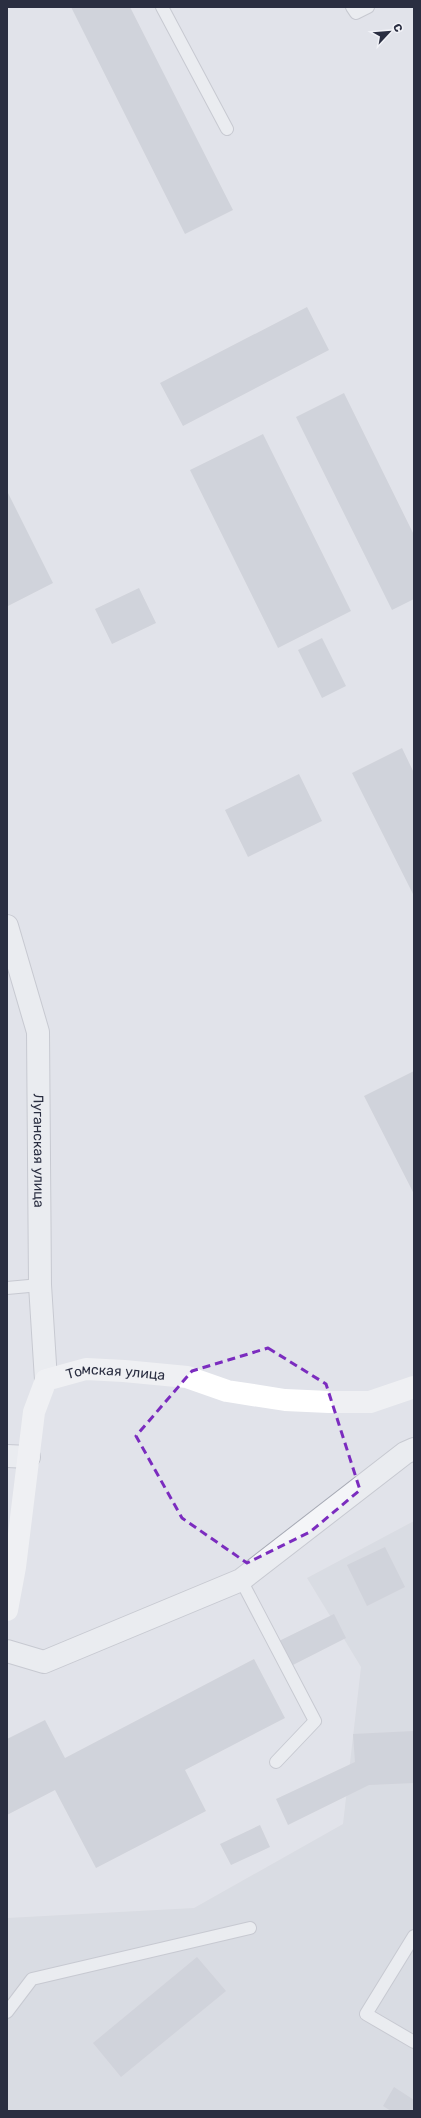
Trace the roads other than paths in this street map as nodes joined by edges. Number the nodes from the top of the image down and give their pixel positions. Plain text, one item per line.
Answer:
1 (162, 7) edge
2 (352, 7) edge
3 (368, 7) edge
4 (227, 129) dead end
5 (7, 926) edge
6 (40, 1285) junction
7 (7, 1288) edge
8 (46, 1380) junction
9 (414, 1387) edge
10 (414, 1449) edge
11 (7, 1456) edge
12 (29, 1458) junction
13 (241, 1580) junction
14 (7, 1610) edge
15 (7, 1651) edge
16 (276, 1762) dead end
17 (250, 1928) dead end
18 (414, 1936) edge
19 (7, 2012) edge
20 (414, 2042) edge

1 - 4 lane
2 - 3 lane
5 - 6 street, Луганская улица
6 - 7 lane
6 - 8 street, Луганская улица
8 - 9 street, Томская улица
8 - 12 street, Томская улица
10 - 13 street
11 - 12 street
12 - 14 street, Томская улица
13 - 15 street
13 - 16 lane
17 - 19 lane
18 - 20 lane

